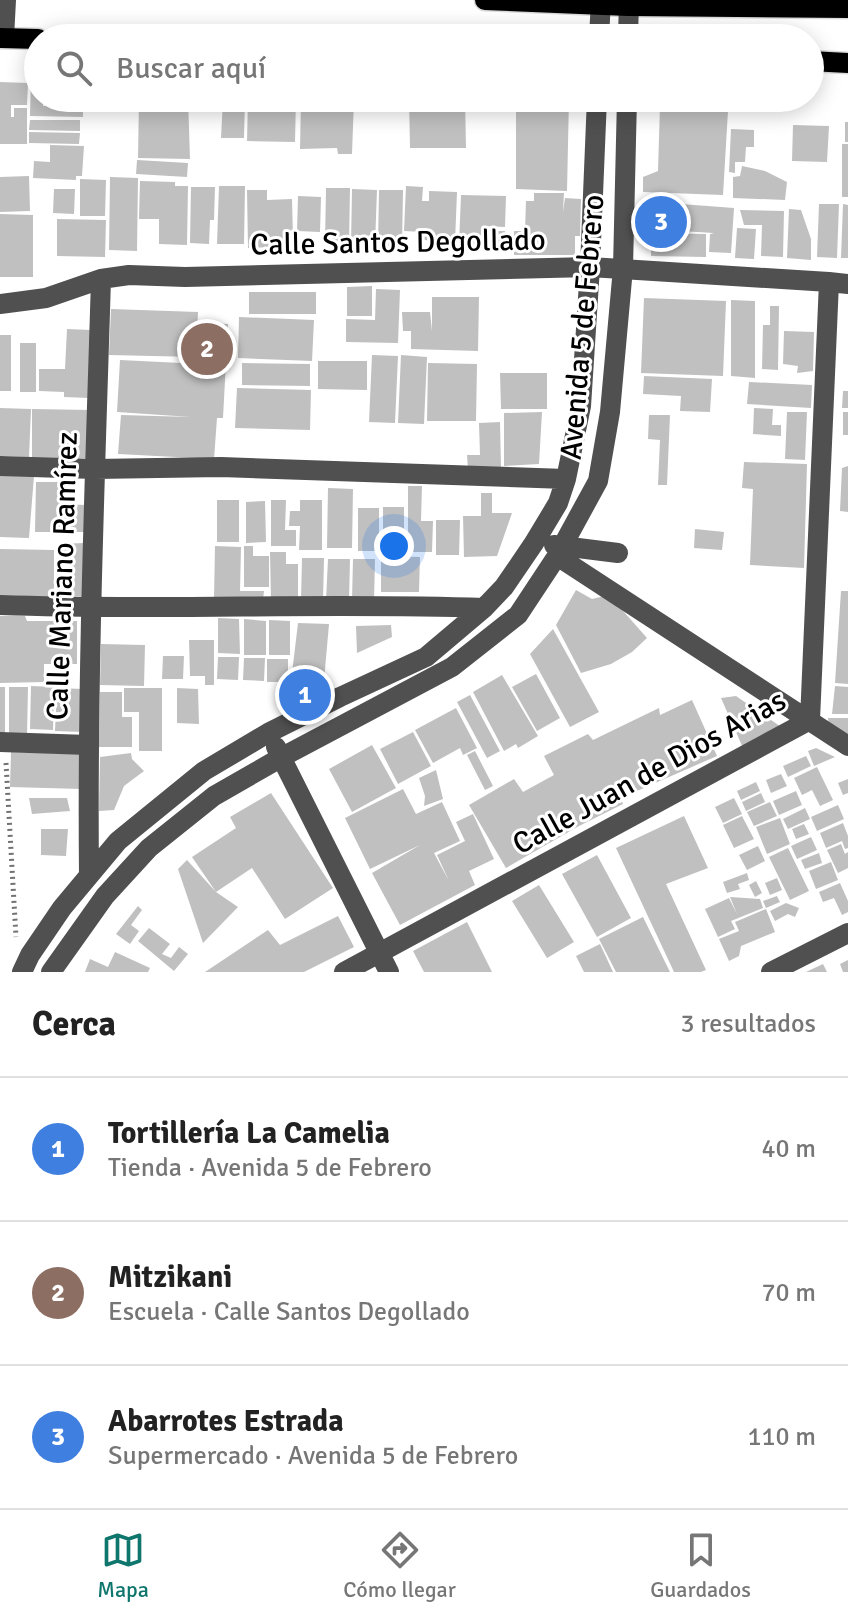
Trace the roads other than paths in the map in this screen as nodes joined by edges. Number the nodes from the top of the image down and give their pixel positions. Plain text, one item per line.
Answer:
1 (6, 0) edge
2 (485, 0) edge
3 (601, 2) edge
4 (628, 3) edge
5 (848, 8) edge
6 (600, 24) edge
7 (628, 24) edge
8 (2, 38) edge
9 (24, 39) edge
10 (824, 62) edge
11 (848, 63) edge
12 (596, 112) edge
13 (627, 112) edge
14 (590, 267) junction
15 (623, 268) junction
16 (101, 279) junction
17 (838, 283) edge
18 (0, 304) edge
19 (0, 466) edge
20 (95, 469) junction
21 (566, 479) junction
22 (534, 543) junction
23 (560, 551) junction
24 (618, 553) dead end
25 (0, 605) edge
26 (90, 608) junction
27 (484, 608) junction
28 (810, 720) junction
29 (268, 733) junction
30 (2, 742) edge
31 (88, 745) junction
32 (848, 746) edge
33 (282, 757) junction
34 (89, 875) junction
35 (848, 933) edge
36 (380, 952) junction
37 (22, 972) edge
38 (51, 972) edge
39 (344, 972) edge
40 (389, 972) edge
41 (771, 972) edge

1 - 8 street
2 - 3 main road
3 - 4 main road
3 - 6 street
4 - 5 main road
4 - 7 street
8 - 9 main road
10 - 11 main road
12 - 14 street, Avenida 5 de Febrero
13 - 15 street, Avenida 5 de Febrero
14 - 15 street, Calle Santos Degollado
14 - 16 street, Calle Santos Degollado
14 - 21 street, Avenida 5 de Febrero
15 - 17 street, Calle Santos Degollado
15 - 23 street, Avenida 5 de Febrero
16 - 18 street, Calle Santos Degollado
16 - 20 street, Calle Mariano Ramírez
17 - 28 street, Calle Juan de Dios Arias
19 - 20 street
20 - 21 street
20 - 26 street, Calle Mariano Ramírez
21 - 22 street, Avenida 5 de Febrero
22 - 23 street
22 - 27 street, Avenida 5 de Febrero
23 - 24 street
23 - 28 street
23 - 33 street, Avenida 5 de Febrero
25 - 26 street
26 - 27 street
26 - 31 street, Calle Mariano Ramírez
27 - 29 street, Avenida 5 de Febrero
28 - 32 street
28 - 36 street, Calle Juan de Dios Arias
29 - 33 street
29 - 34 street, Avenida 5 de Febrero
30 - 31 street
31 - 34 street, Calle Mariano Ramírez
33 - 36 street
33 - 38 street, Avenida 5 de Febrero
34 - 37 street, Avenida 5 de Febrero
35 - 41 street
36 - 39 street, Calle Juan de Dios Arias
36 - 40 street

